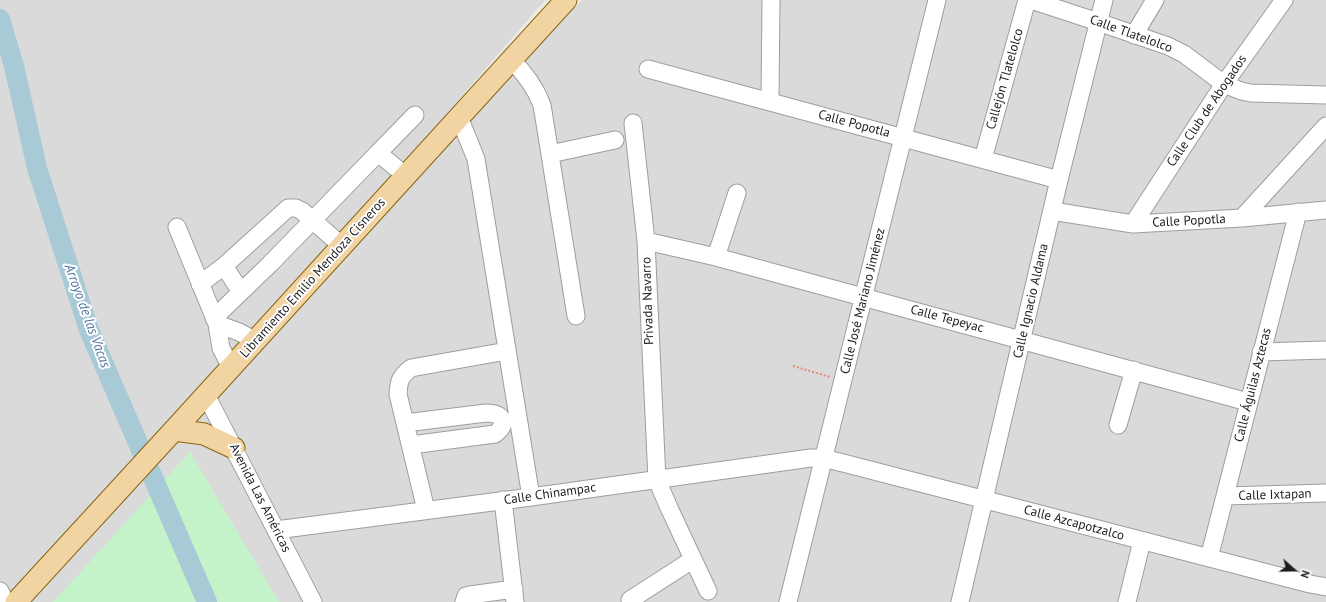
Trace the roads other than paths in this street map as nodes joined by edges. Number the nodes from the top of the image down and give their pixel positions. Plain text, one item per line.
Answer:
1 (566, 0) edge
2 (771, 0) edge
3 (937, 0) edge
4 (1027, 0) edge
5 (1031, 0) edge
6 (1104, 0) edge
7 (1155, 0) edge
8 (1284, 0) edge
9 (1098, 22) junction
10 (1134, 35) junction
11 (511, 60) junction
12 (648, 69) dead end
13 (1224, 84) junction
14 (1326, 95) edge
15 (770, 101) junction
16 (415, 115) dead end
17 (459, 117) junction
18 (633, 123) dead end
19 (1326, 126) edge
20 (904, 138) junction
21 (614, 140) dead end
22 (378, 153) junction
23 (550, 154) junction
24 (983, 159) junction
25 (406, 176) junction
26 (1060, 180) junction
27 (737, 193) dead end
28 (1326, 210) edge
29 (1052, 211) junction
30 (1298, 212) junction
31 (1242, 218) junction
32 (313, 220) junction
33 (1133, 224) junction
34 (177, 226) dead end
35 (646, 241) junction
36 (342, 246) junction
37 (716, 257) junction
38 (224, 266) junction
39 (200, 284) junction
40 (241, 292) junction
41 (864, 297) junction
42 (576, 316) dead end
43 (216, 321) junction
44 (1022, 340) junction
45 (256, 341) junction
46 (1326, 350) edge
47 (507, 352) junction
48 (1261, 352) junction
49 (230, 368) junction
50 (1134, 370) junction
51 (206, 395) junction
52 (1248, 402) junction
53 (405, 423) junction
54 (1118, 425) dead end
55 (174, 430) junction
56 (411, 445) junction
57 (234, 448) junction
58 (823, 458) junction
59 (657, 480) junction
60 (1326, 493) edge
61 (1225, 496) junction
62 (530, 497) junction
63 (983, 499) junction
64 (503, 500) junction
65 (426, 510) junction
66 (276, 530) junction
67 (1142, 540) junction
68 (1209, 558) junction
69 (692, 560) junction
70 (1326, 587) edge
71 (0, 590) edge
72 (708, 591) dead end
73 (515, 596) edge
74 (487, 597) edge
75 (630, 600) dead end
76 (5, 602) edge
77 (16, 602) edge
78 (313, 602) edge
79 (464, 602) edge
80 (788, 602) edge
81 (960, 602) edge
82 (1127, 602) edge

1 - 11 main road, Libramiento Emilio Mendoza Cisneros
2 - 15 street
3 - 20 street, Calle José Mariano Jiménez
4 - 24 street, Callejón Tlatelolco
5 - 9 street, Calle Tlatelolco
6 - 9 street, Calle Ignacio Aldama
7 - 10 street
8 - 13 street, Calle Club de Abogados
9 - 10 street, Calle Tlatelolco
9 - 26 street, Calle Ignacio Aldama
10 - 13 street, Calle Tlatelolco
11 - 17 main road, Libramiento Emilio Mendoza Cisneros
11 - 23 street
12 - 15 street, Calle Popotla
13 - 14 street, Calle Tlatelolco
13 - 33 street, Calle Club de Abogados
15 - 20 street, Calle Popotla
16 - 22 street
17 - 25 main road, Libramiento Emilio Mendoza Cisneros
17 - 47 street
18 - 35 street, Privada Navarro
19 - 31 street
20 - 24 street, Calle Popotla
20 - 41 street, Calle José Mariano Jiménez
21 - 23 street
22 - 25 street
22 - 32 street
23 - 42 street
24 - 26 street, Calle Popotla
25 - 36 main road, Libramiento Emilio Mendoza Cisneros
26 - 29 street, Calle Ignacio Aldama
27 - 37 street
28 - 30 street, Calle Popotla
29 - 33 street, Calle Popotla
29 - 44 street, Calle Ignacio Aldama
30 - 31 street, Calle Popotla
30 - 48 street, Calle Águilas Aztecas
31 - 33 street, Calle Popotla
32 - 36 street
32 - 38 street
32 - 40 street
34 - 39 street
35 - 37 street, Calle Tepeyac
35 - 59 street, Privada Navarro
36 - 45 main road, Libramiento Emilio Mendoza Cisneros
37 - 41 street, Calle Tepeyac
38 - 39 street
38 - 40 street
39 - 43 street
40 - 43 street
41 - 44 street, Calle Tepeyac
41 - 58 street, Calle José Mariano Jiménez
43 - 45 street
43 - 49 street
44 - 50 street, Calle Tepeyac
44 - 63 street, Calle Ignacio Aldama
45 - 49 main road, Libramiento Emilio Mendoza Cisneros
46 - 48 street
47 - 53 street
47 - 62 street
48 - 52 street, Calle Águilas Aztecas
49 - 51 main road, Libramiento Emilio Mendoza Cisneros
50 - 52 street, Calle Tepeyac
50 - 54 street
51 - 55 main road, Libramiento Emilio Mendoza Cisneros
51 - 57 street, Avenida Las Américas
52 - 61 street, Calle Águilas Aztecas
53 - 56 street
53 - 56 street
55 - 57 main road
55 - 77 main road, Libramiento Emilio Mendoza Cisneros
56 - 65 street
57 - 66 street, Avenida Las Américas
58 - 59 street, Calle Chinampac
58 - 63 street, Calle Azcapotzalco
58 - 80 street, Calle José Mariano Jiménez
59 - 62 street, Calle Chinampac
59 - 69 street
60 - 61 street, Calle Ixtapan
61 - 68 street, Calle Águilas Aztecas
62 - 64 street, Calle Chinampac
63 - 67 street, Calle Azcapotzalco
63 - 81 street, Calle Ignacio Aldama
64 - 65 street, Calle Chinampac
64 - 73 street
65 - 66 street, Calle Chinampac
66 - 78 street, Avenida Las Américas
67 - 68 street, Calle Azcapotzalco
67 - 82 street
68 - 70 street, Calle Azcapotzalco
69 - 72 street
69 - 75 street
71 - 76 street
73 - 74 street
74 - 79 street

